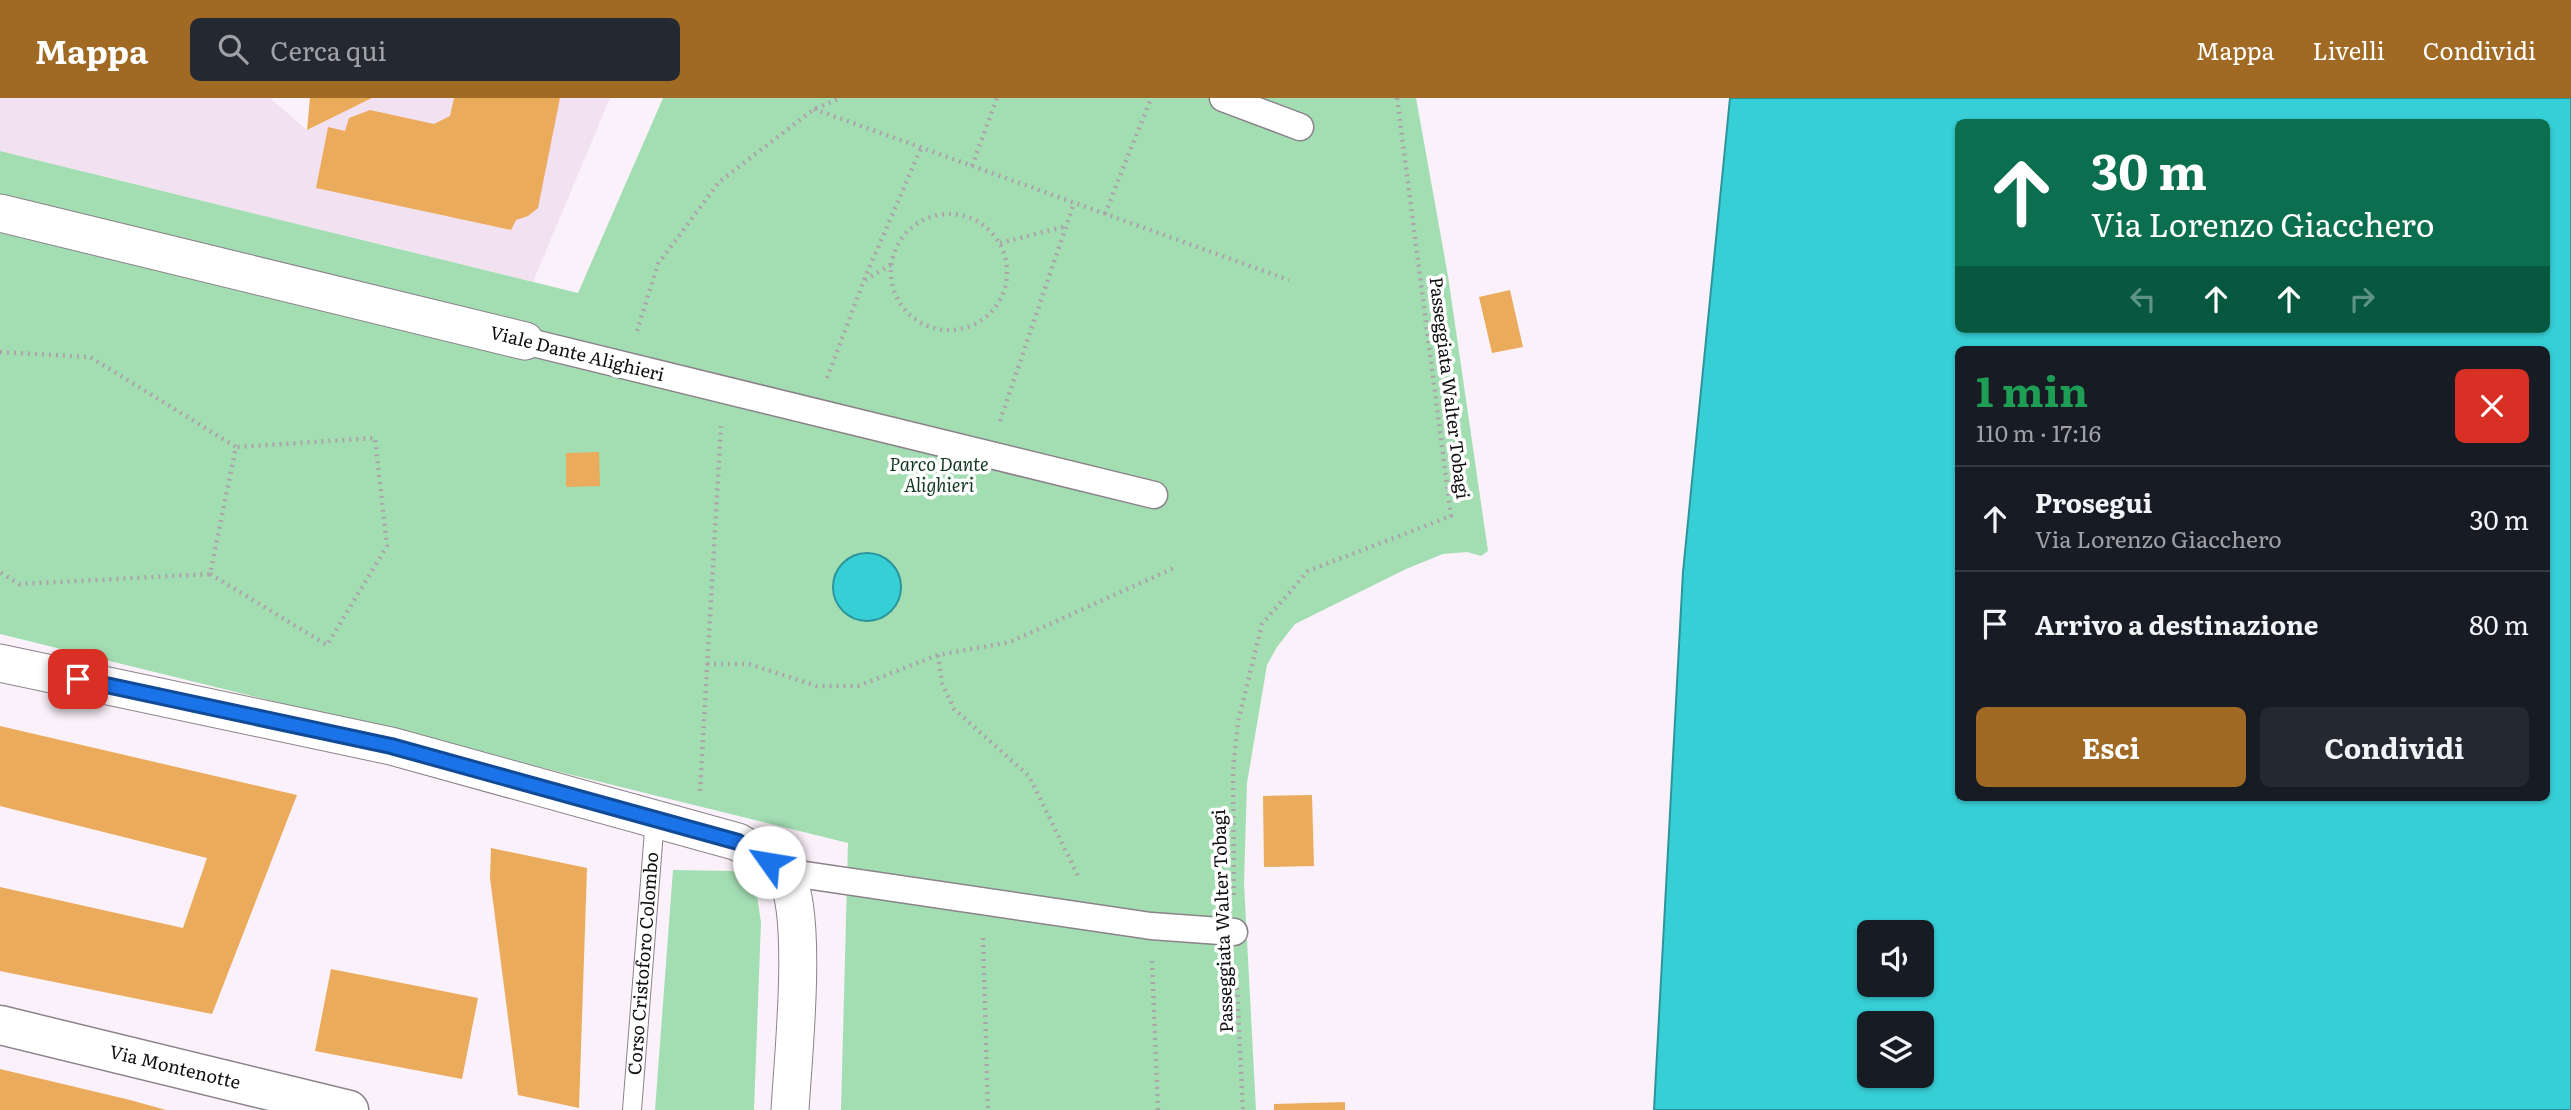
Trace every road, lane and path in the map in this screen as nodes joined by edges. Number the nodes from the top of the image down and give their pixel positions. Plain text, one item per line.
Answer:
1 (841, 98) edge
2 (997, 98) edge
3 (1152, 98) edge
4 (1223, 98) edge
5 (1396, 98) edge
6 (814, 109) junction
7 (1300, 127) dead end
8 (921, 148) junction
9 (972, 166) junction
10 (1074, 203) junction
11 (0, 213) edge
12 (1105, 214) junction
13 (1067, 226) junction
14 (1000, 243) junction
15 (892, 264) junction
16 (864, 280) junction
17 (1289, 280) dead end
18 (525, 341) joint
19 (0, 352) edge
20 (626, 366) junction
21 (723, 389) junction
22 (815, 412) junction
23 (236, 447) junction
24 (989, 454) junction
25 (1154, 495) dead end
26 (1174, 568) dead end
27 (0, 572) edge
28 (210, 574) junction
29 (938, 654) junction
30 (0, 663) edge
31 (707, 664) junction
32 (654, 818) junction
33 (698, 831) junction
34 (785, 872) junction
35 (982, 902) junction
36 (1098, 918) junction
37 (1151, 926) junction
38 (1234, 933) junction
39 (0, 1025) edge
40 (349, 1110) edge
41 (632, 1110) edge
42 (790, 1110) edge
43 (988, 1110) edge
44 (1158, 1110) edge
45 (1244, 1110) edge

1 - 6 path
2 - 9 path
3 - 12 path
4 - 7 street
5 - 38 path, Passeggiata Walter Tobagi
6 - 8 path
6 - 20 path
8 - 9 path
8 - 16 path
9 - 10 path
10 - 12 path
10 - 13 path
11 - 18 street, Viale Dante Alighieri
12 - 17 path
13 - 14 path
13 - 24 path
14 - 15 path
14 - 15 path
15 - 16 path
16 - 22 path
18 - 20 street, Viale Dante Alighieri
19 - 23 path
20 - 21 street, Viale Dante Alighieri
21 - 22 street, Viale Dante Alighieri
21 - 31 path
22 - 24 street, Viale Dante Alighieri
23 - 28 path
23 - 28 path
24 - 25 street, Viale Dante Alighieri
26 - 29 path
27 - 28 path
29 - 31 path
29 - 36 path
30 - 32 street
31 - 33 path
32 - 33 street
32 - 41 lane, Corso Cristoforo Colombo
33 - 34 street
34 - 35 street
34 - 42 street
35 - 36 street
35 - 43 path
36 - 37 street
37 - 38 street
37 - 44 path
38 - 45 path, Passeggiata Walter Tobagi
39 - 40 street, Via Montenotte

